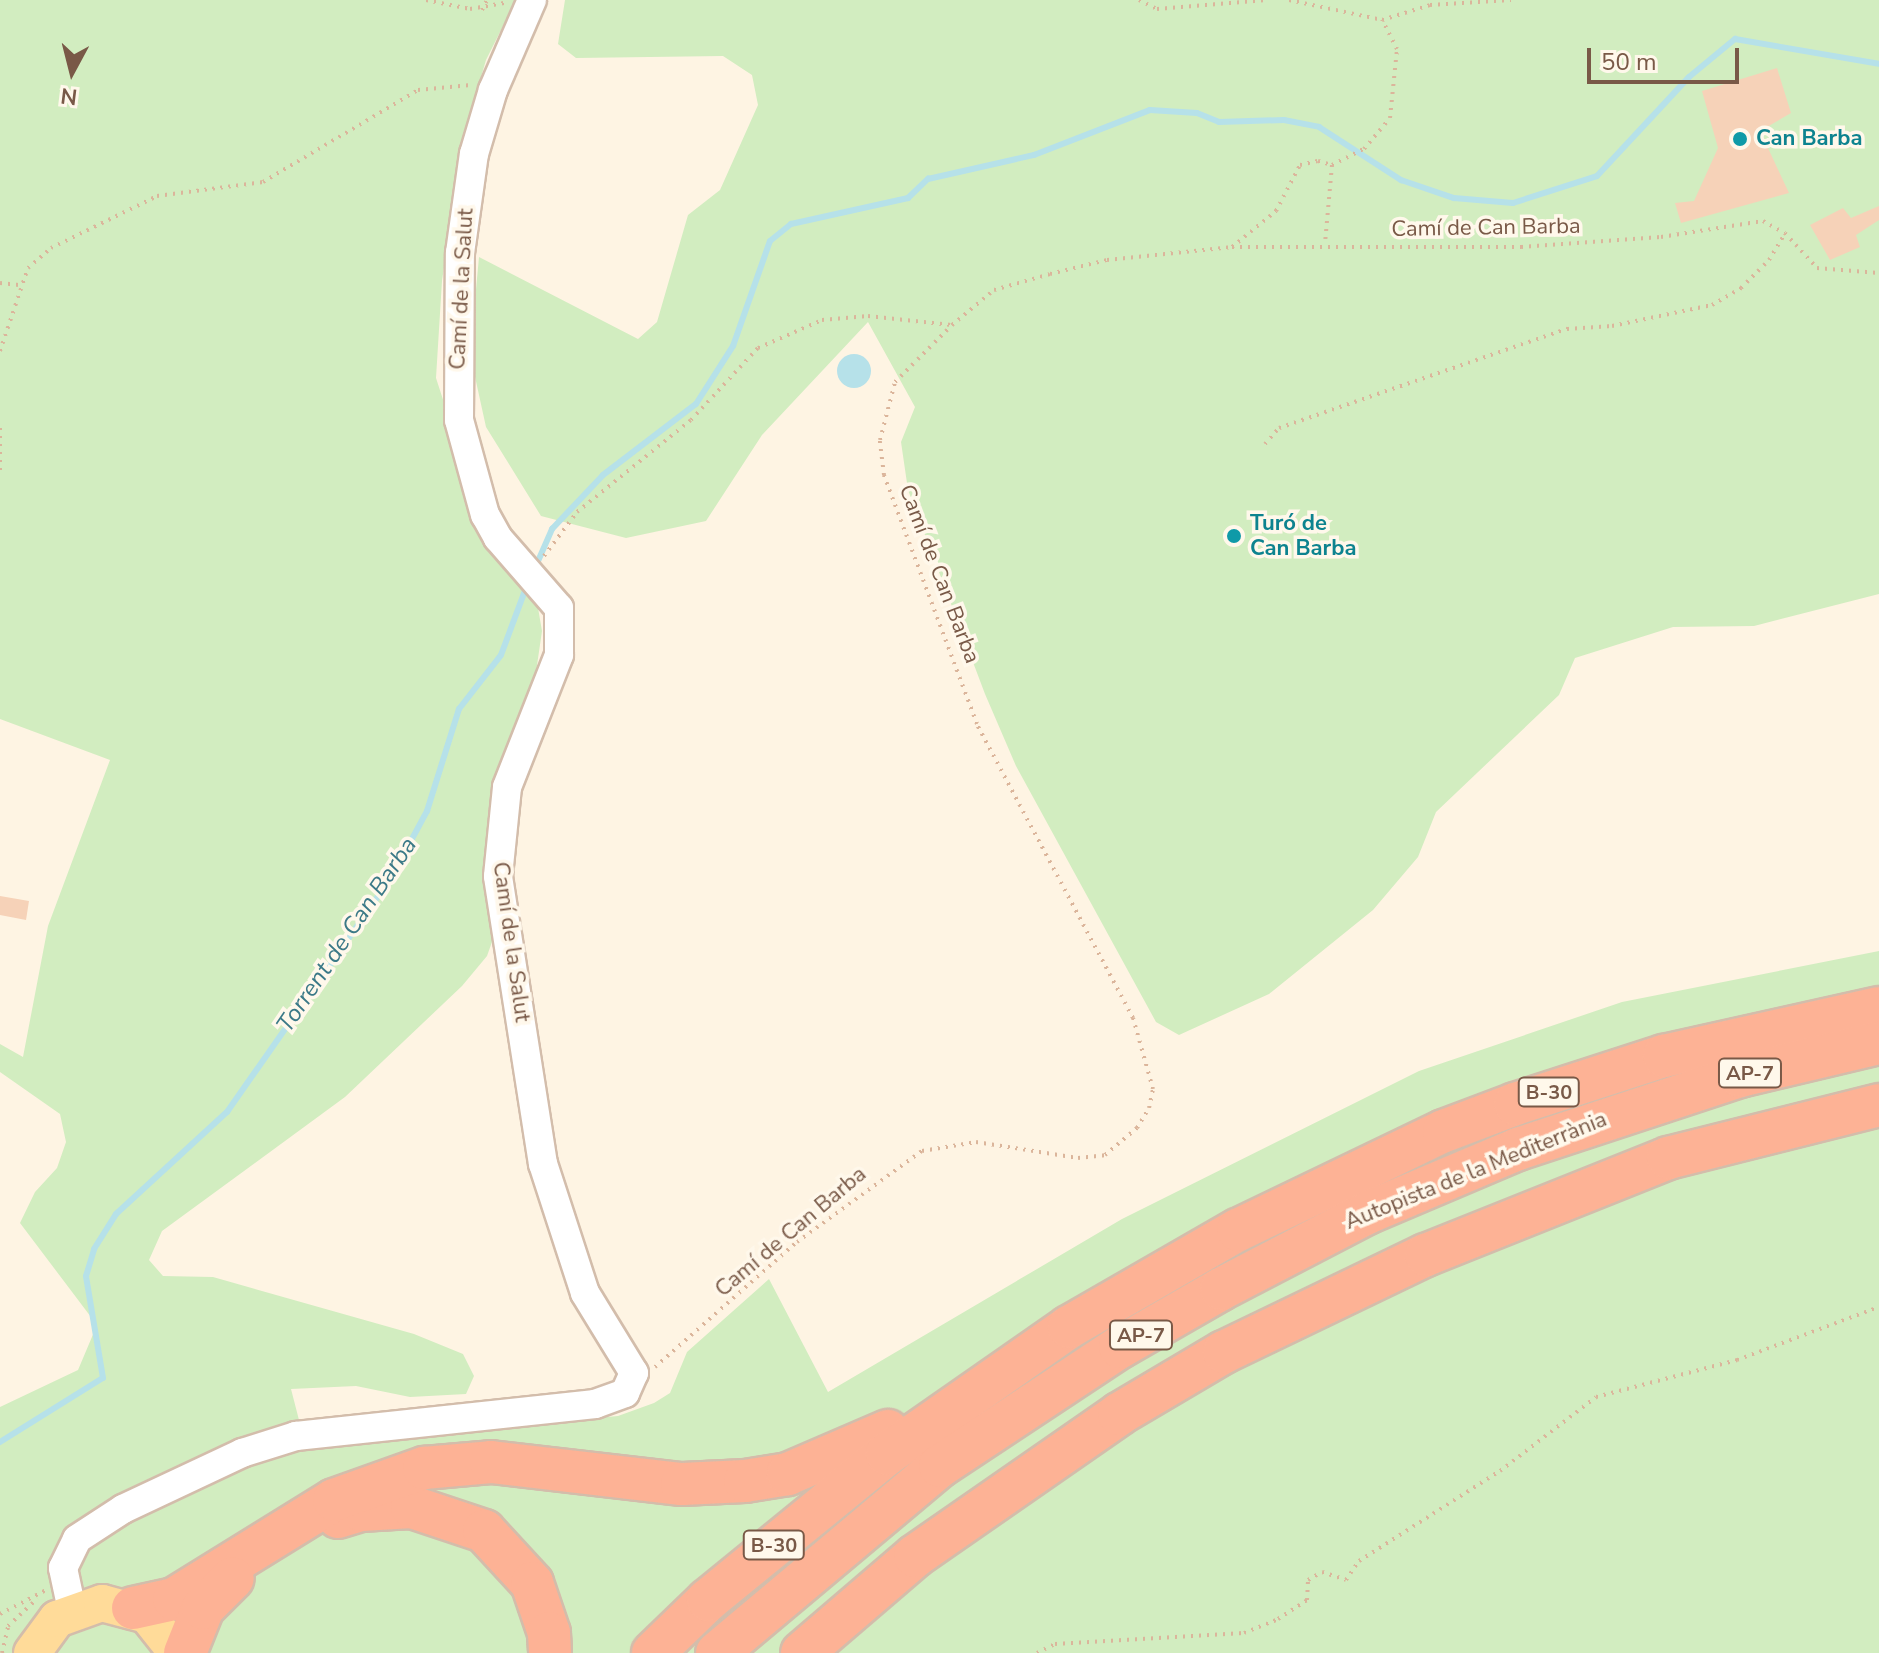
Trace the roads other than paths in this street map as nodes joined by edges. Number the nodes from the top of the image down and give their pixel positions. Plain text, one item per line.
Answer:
1 (532, 0) edge
2 (1879, 1008) edge
3 (1879, 1043) edge
4 (1879, 1105) edge
5 (966, 1397) junction
6 (67, 1597) junction
7 (133, 1608) junction
8 (32, 1653) edge
9 (177, 1653) edge
10 (185, 1653) edge
11 (550, 1653) edge
12 (653, 1653) edge
13 (717, 1653) edge
14 (802, 1653) edge

1 - 6 street, Camí de la Salut
2 - 5 highway, B-30
3 - 13 highway, Autopista de la Mediterrània / AP-7
4 - 14 highway, AP-7
5 - 7 highway
5 - 12 highway, B-30
6 - 7 main road
6 - 8 main road
7 - 9 main road
10 - 11 highway

